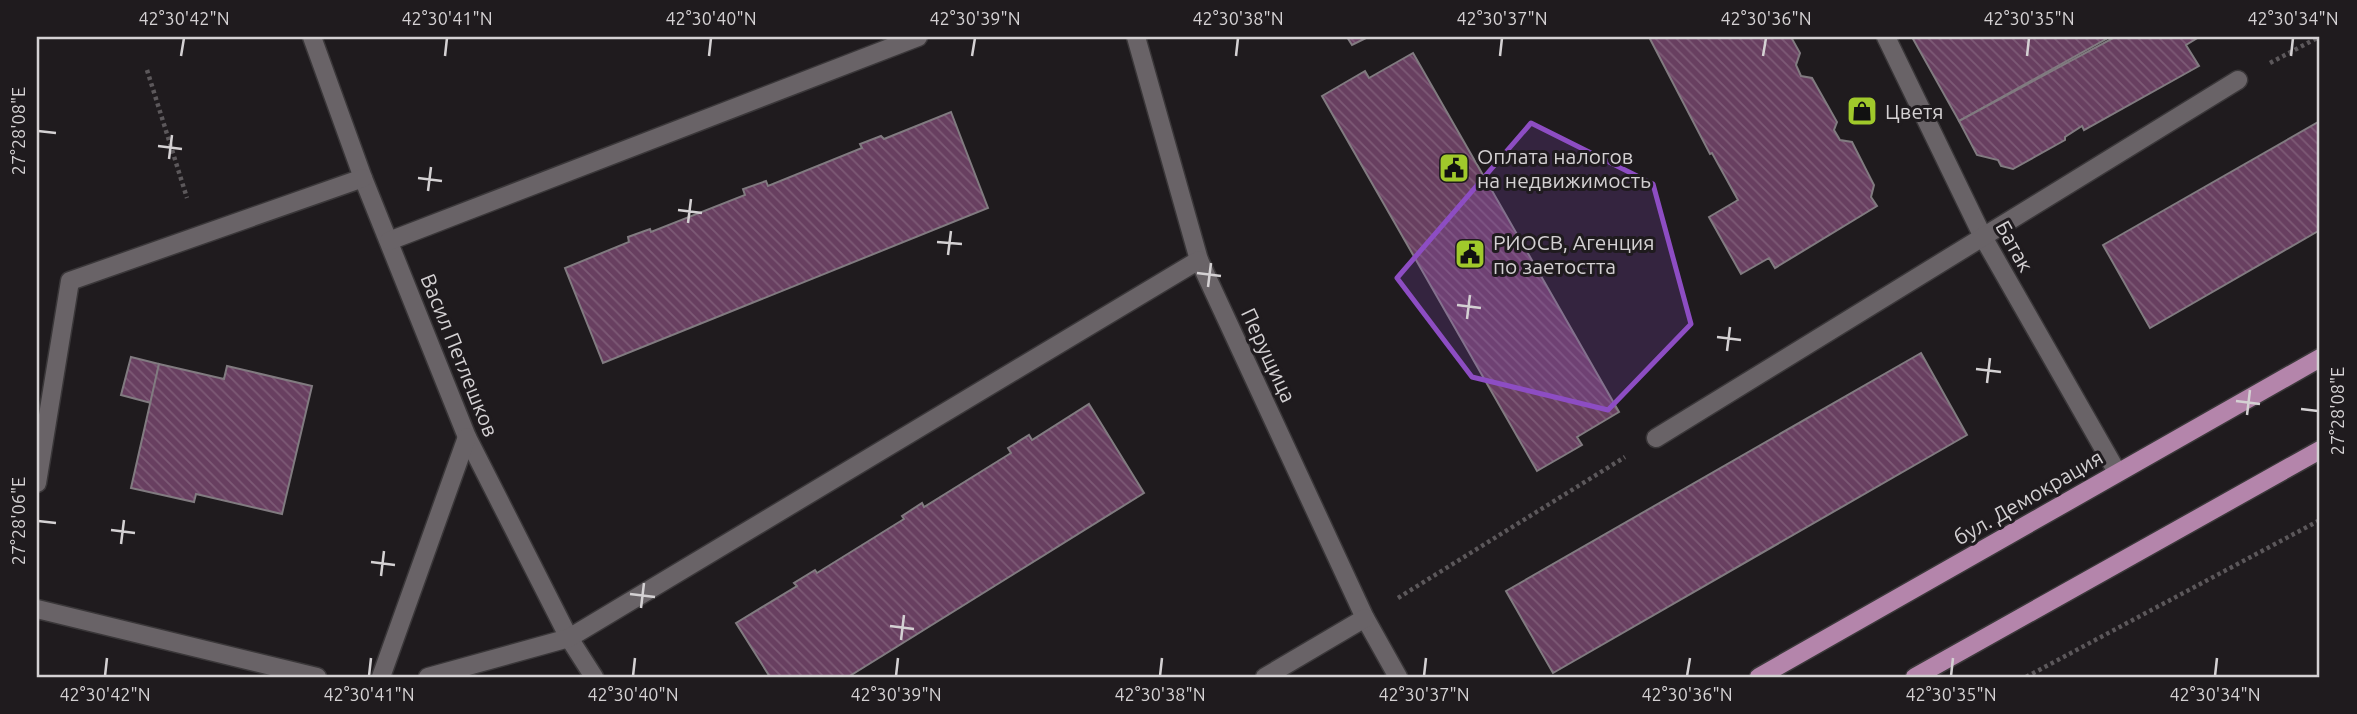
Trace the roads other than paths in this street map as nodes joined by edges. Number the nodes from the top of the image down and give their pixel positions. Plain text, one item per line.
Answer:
1 (312, 37) edge
2 (918, 37) edge
3 (1136, 37) edge
4 (1886, 37) edge
5 (2238, 80) road end
6 (363, 178) junction
7 (1983, 237) junction
8 (389, 241) junction
9 (1199, 260) junction
10 (2320, 358) edge
11 (467, 437) junction
12 (1656, 438) road end
13 (2320, 450) edge
14 (2117, 472) junction
15 (37, 483) edge
16 (37, 609) edge
17 (1365, 618) junction
18 (569, 638) junction
19 (1940, 671) edge
20 (317, 677) edge
21 (382, 677) edge
22 (428, 677) edge
23 (594, 677) edge
24 (1265, 677) edge
25 (1398, 677) edge
26 (1759, 677) edge
27 (1915, 677) edge

1 - 6 street, Васил Петлешков
2 - 8 street
3 - 9 street, Перущица
4 - 7 street, Батак
5 - 7 street
6 - 8 street, Васил Петлешков
6 - 15 street
7 - 12 street
7 - 14 street, Батак
8 - 11 street, Васил Петлешков
9 - 17 street, Перущица
9 - 18 street
10 - 14 main road, бул. Демокрация
11 - 18 street, Васил Петлешков
11 - 21 street
13 - 19 main road
14 - 26 main road, бул. Демокрация
16 - 20 street
17 - 24 street
17 - 25 street, Перущица
18 - 22 street
18 - 23 street, Васил Петлешков
19 - 27 main road

